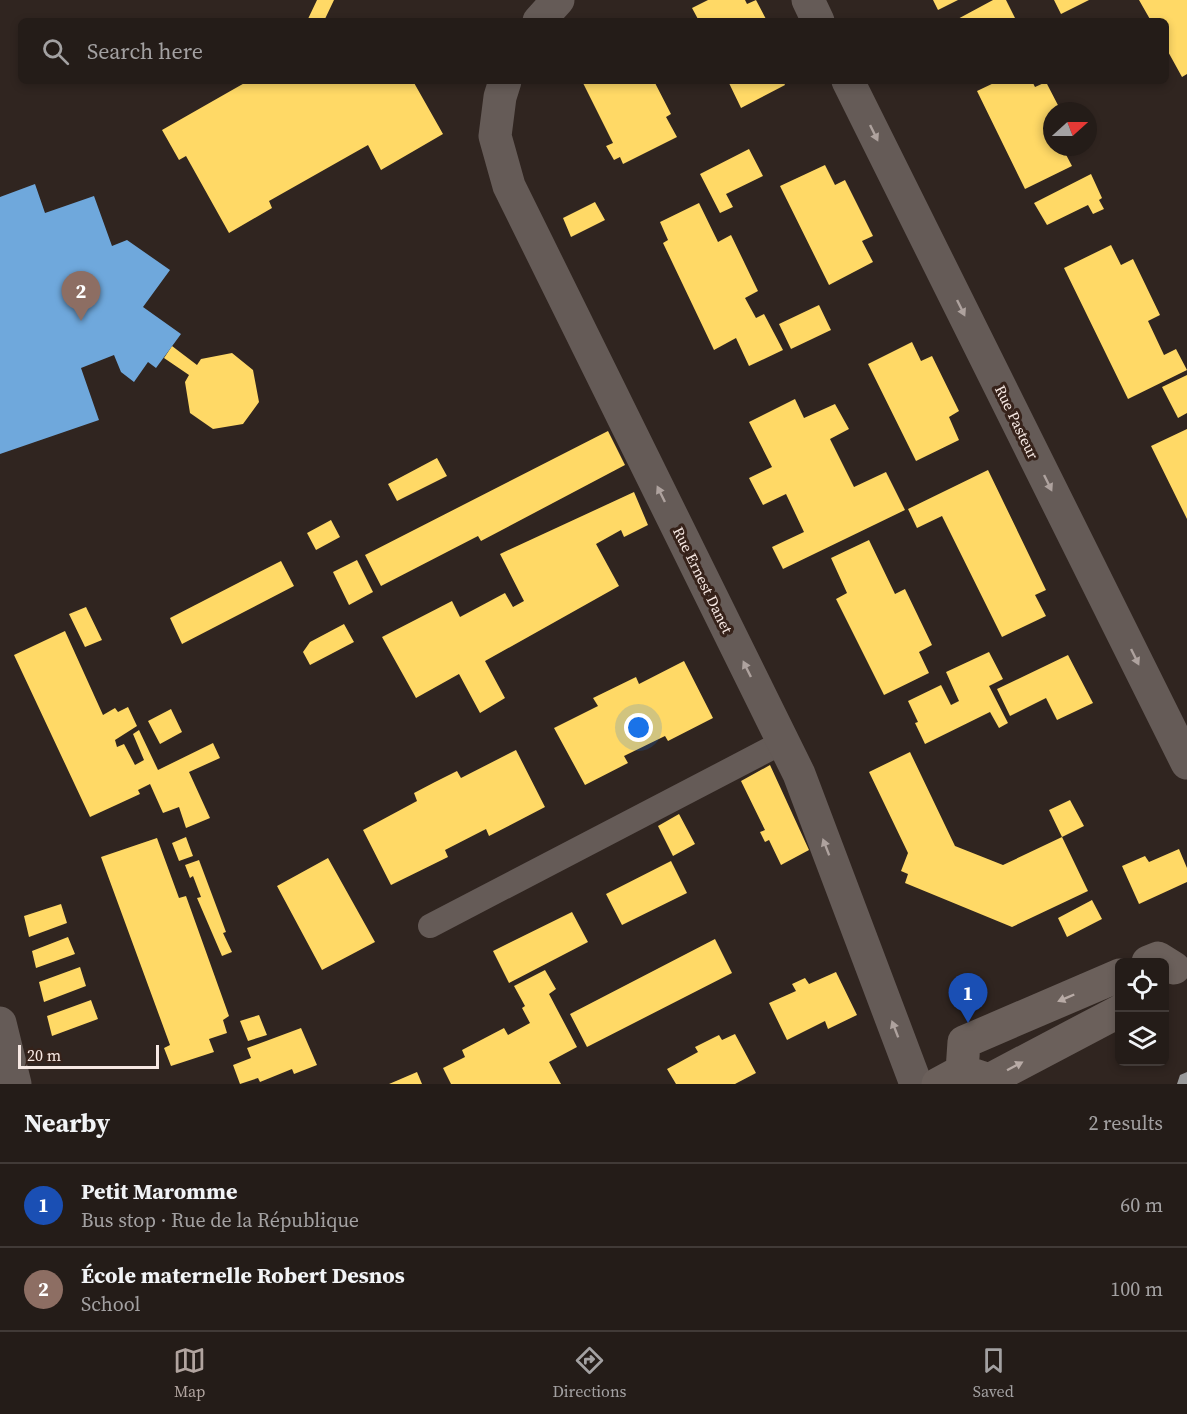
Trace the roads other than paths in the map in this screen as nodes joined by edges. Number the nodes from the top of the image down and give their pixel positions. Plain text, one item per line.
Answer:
1 (558, 0) edge
2 (808, 0) edge
3 (542, 18) edge
4 (817, 18) edge
5 (504, 84) edge
6 (849, 84) edge
7 (783, 742) junction
8 (1187, 763) edge
9 (430, 926) dead end
10 (1115, 977) edge
11 (1117, 1012) edge
12 (0, 1023) edge
13 (950, 1078) edge
14 (15, 1084) edge
15 (916, 1084) edge

1 - 3 street
2 - 4 street
7 -> 5 street, Rue Ernest Danet
6 -> 8 street, Rue Pasteur
7 - 9 lane
15 -> 7 street, Rue Ernest Danet
10 -> 13 street
13 -> 11 street
12 - 14 street

